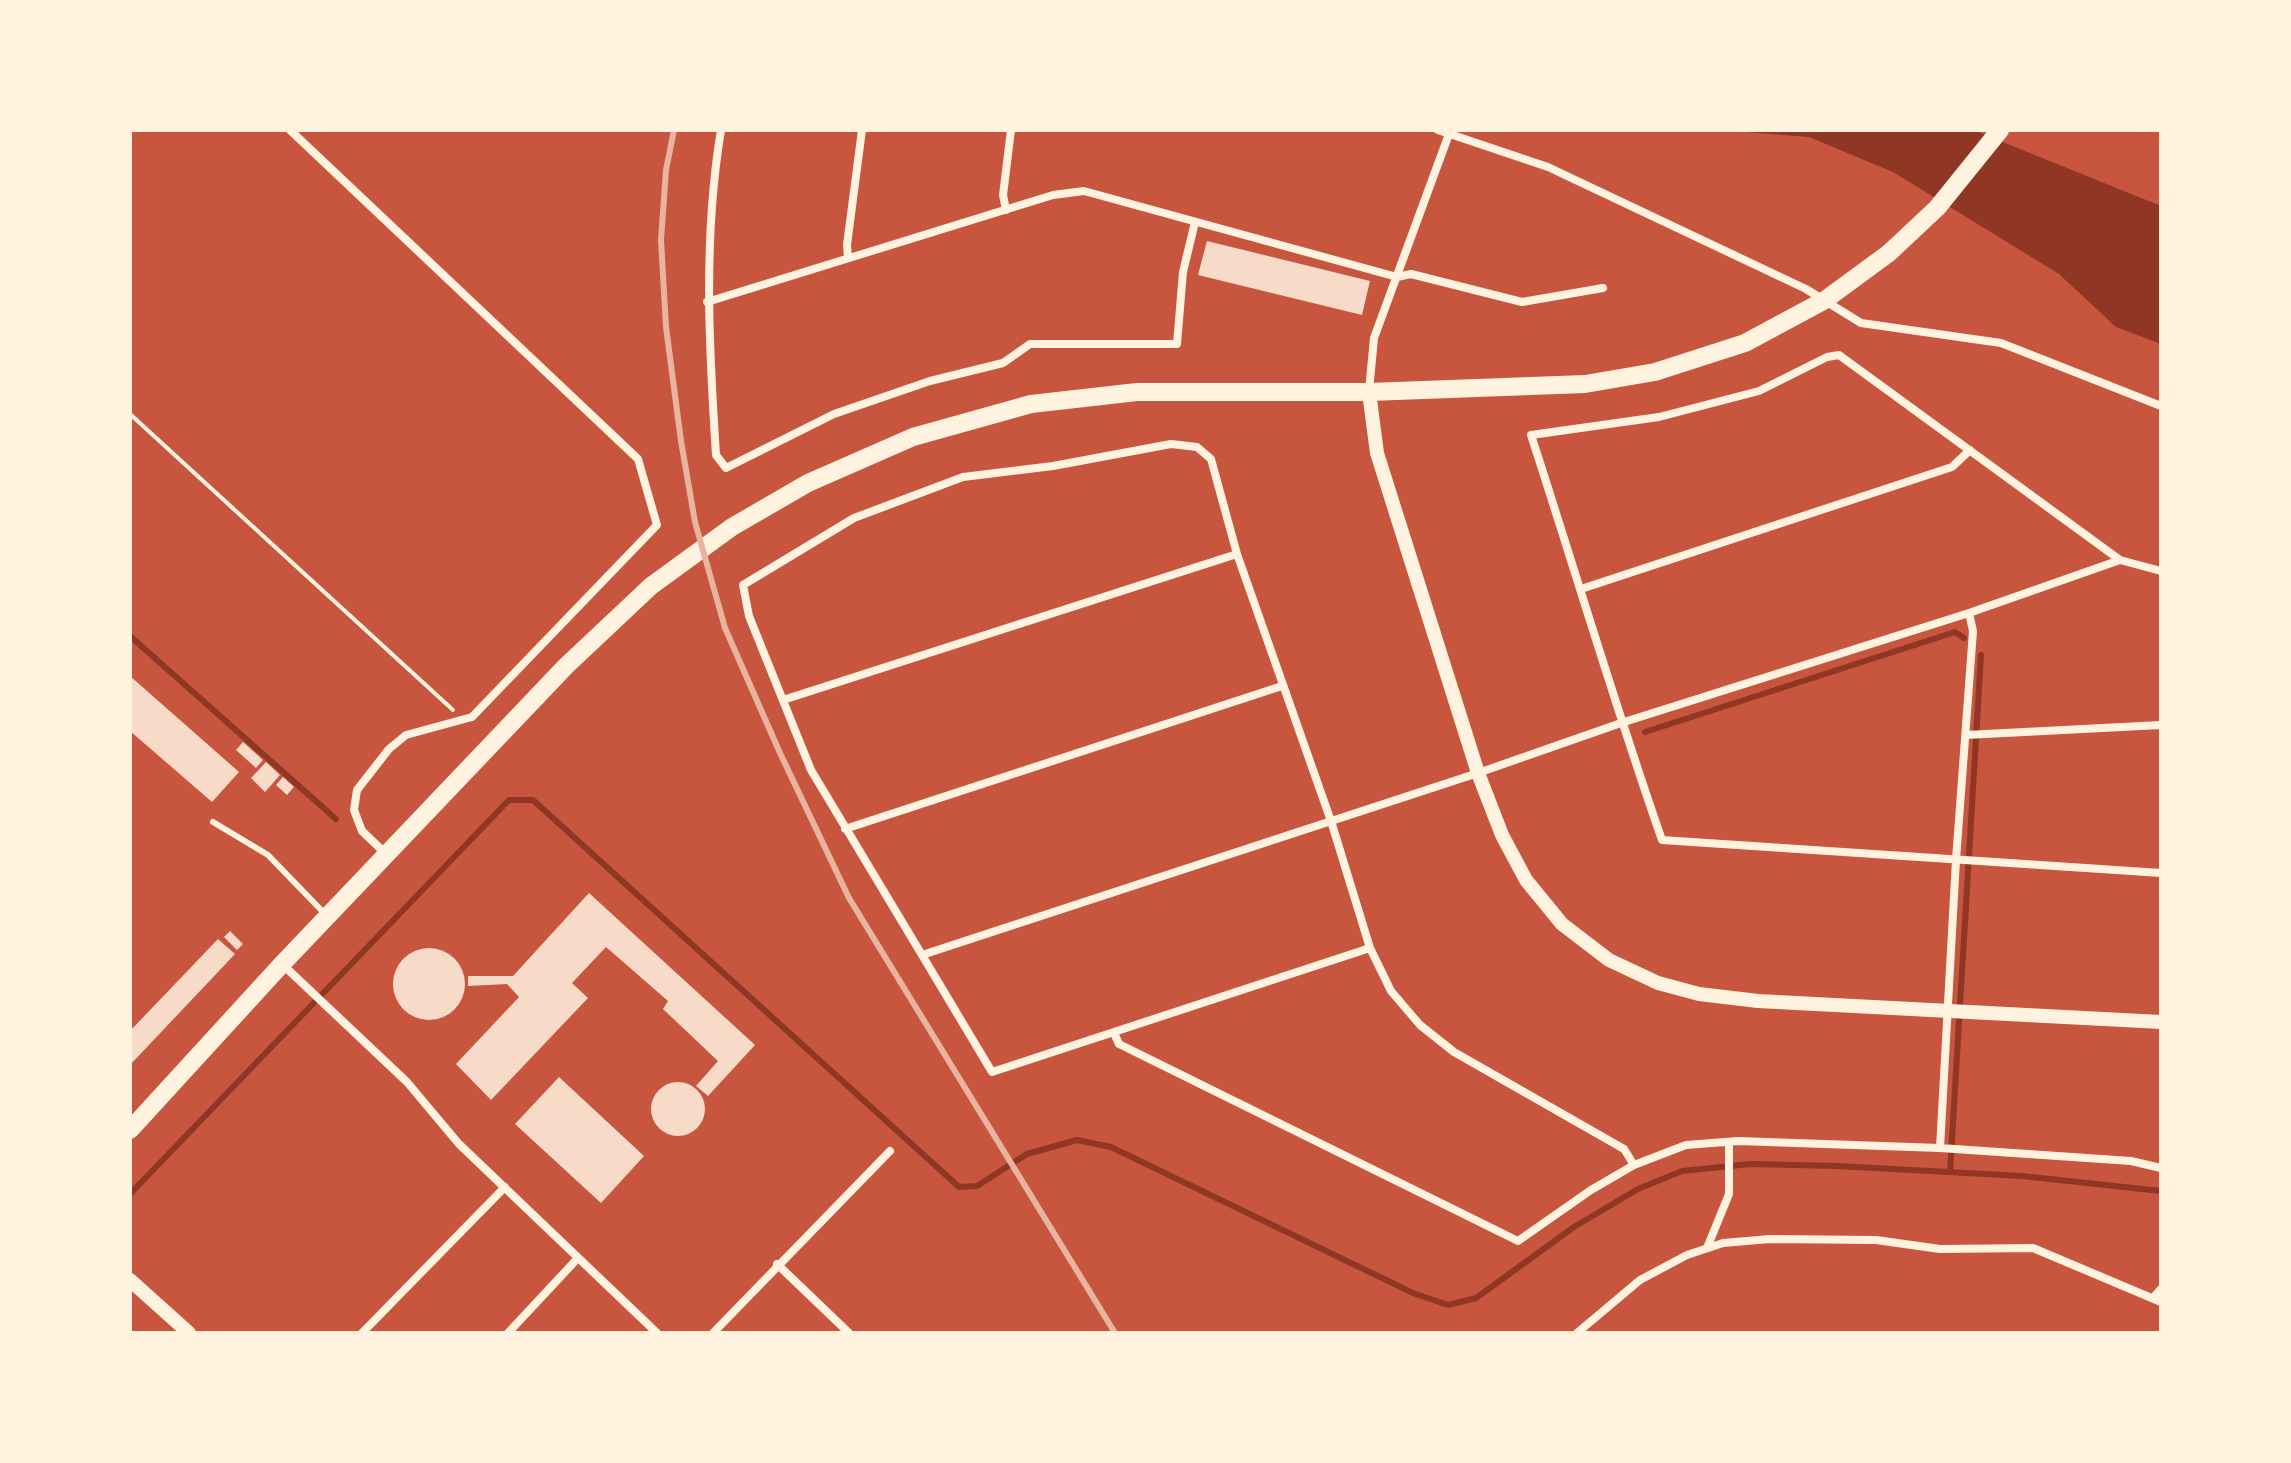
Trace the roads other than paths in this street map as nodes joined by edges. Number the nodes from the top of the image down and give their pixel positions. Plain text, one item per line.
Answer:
1 (290, 130) edge
2 (721, 130) edge
3 (862, 130) edge
4 (1011, 130) edge
5 (1438, 130) edge
6 (2000, 130) edge
7 (1449, 134) junction
8 (1006, 210) junction
9 (1195, 222) junction
10 (848, 258) junction
11 (1397, 277) junction
12 (1603, 288) dead end
13 (1825, 300) junction
14 (707, 302) junction
15 (1369, 392) junction
16 (2161, 406) edge
17 (1970, 450) junction
18 (1237, 554) junction
19 (2120, 560) junction
20 (2161, 571) edge
21 (1581, 589) junction
22 (1969, 613) junction
23 (1282, 686) junction
24 (783, 700) junction
25 (1621, 723) junction
26 (2161, 725) edge
27 (1966, 735) junction
28 (1478, 773) junction
29 (1331, 821) junction
30 (213, 822) dead end
31 (845, 829) junction
32 (387, 855) junction
33 (1956, 860) junction
34 (2161, 873) edge
35 (328, 917) junction
36 (1370, 948) junction
37 (922, 955) junction
38 (282, 964) junction
39 (1948, 1011) junction
40 (2161, 1022) edge
41 (1114, 1033) junction
42 (130, 1130) edge
43 (1729, 1146) junction
44 (1940, 1148) junction
45 (890, 1151) dead end
46 (1634, 1165) junction
47 (2161, 1168) edge
48 (505, 1187) junction
49 (1707, 1248) junction
50 (578, 1258) junction
51 (777, 1264) junction
52 (130, 1280) edge
53 (2161, 1289) edge
54 (2157, 1300) edge
55 (189, 1333) edge
56 (362, 1333) edge
57 (508, 1333) edge
58 (657, 1333) edge
59 (713, 1333) edge
60 (849, 1333) edge
61 (1577, 1333) edge

1 - 32 street
2 - 14 street
3 - 10 street
4 - 8 street
5 - 7 street
6 - 13 highway
7 - 11 street
7 - 13 street
8 - 9 street
8 - 10 street
9 - 11 street
9 - 14 street
10 - 14 street
11 - 12 street
11 - 15 street
13 - 15 highway
13 - 16 street
15 - 28 street
15 - 32 highway
17 - 19 street
17 - 21 street
17 - 21 street
18 - 23 street
18 - 24 street
18 - 24 street
19 - 20 street
19 - 22 street
21 - 25 street
22 - 25 street
22 - 27 street
23 - 29 street
23 - 31 street
24 - 31 street
25 - 28 street
25 - 33 street
26 - 27 street
27 - 33 street
28 - 29 street
28 - 39 street
29 - 36 street
29 - 37 street
30 - 35 lane
31 - 37 street
32 - 35 highway
33 - 34 street
33 - 39 street
35 - 38 highway
36 - 41 street
36 - 46 street
37 - 41 street
38 - 42 highway
38 - 48 street
39 - 40 street
39 - 44 street
41 - 46 street
43 - 44 street
43 - 46 street
43 - 49 street
44 - 47 street
45 - 51 street
48 - 50 street
48 - 56 street
49 - 54 street
49 - 61 street
50 - 57 street
50 - 58 street
51 - 59 street
51 - 60 street
52 - 55 street
53 - 54 street

